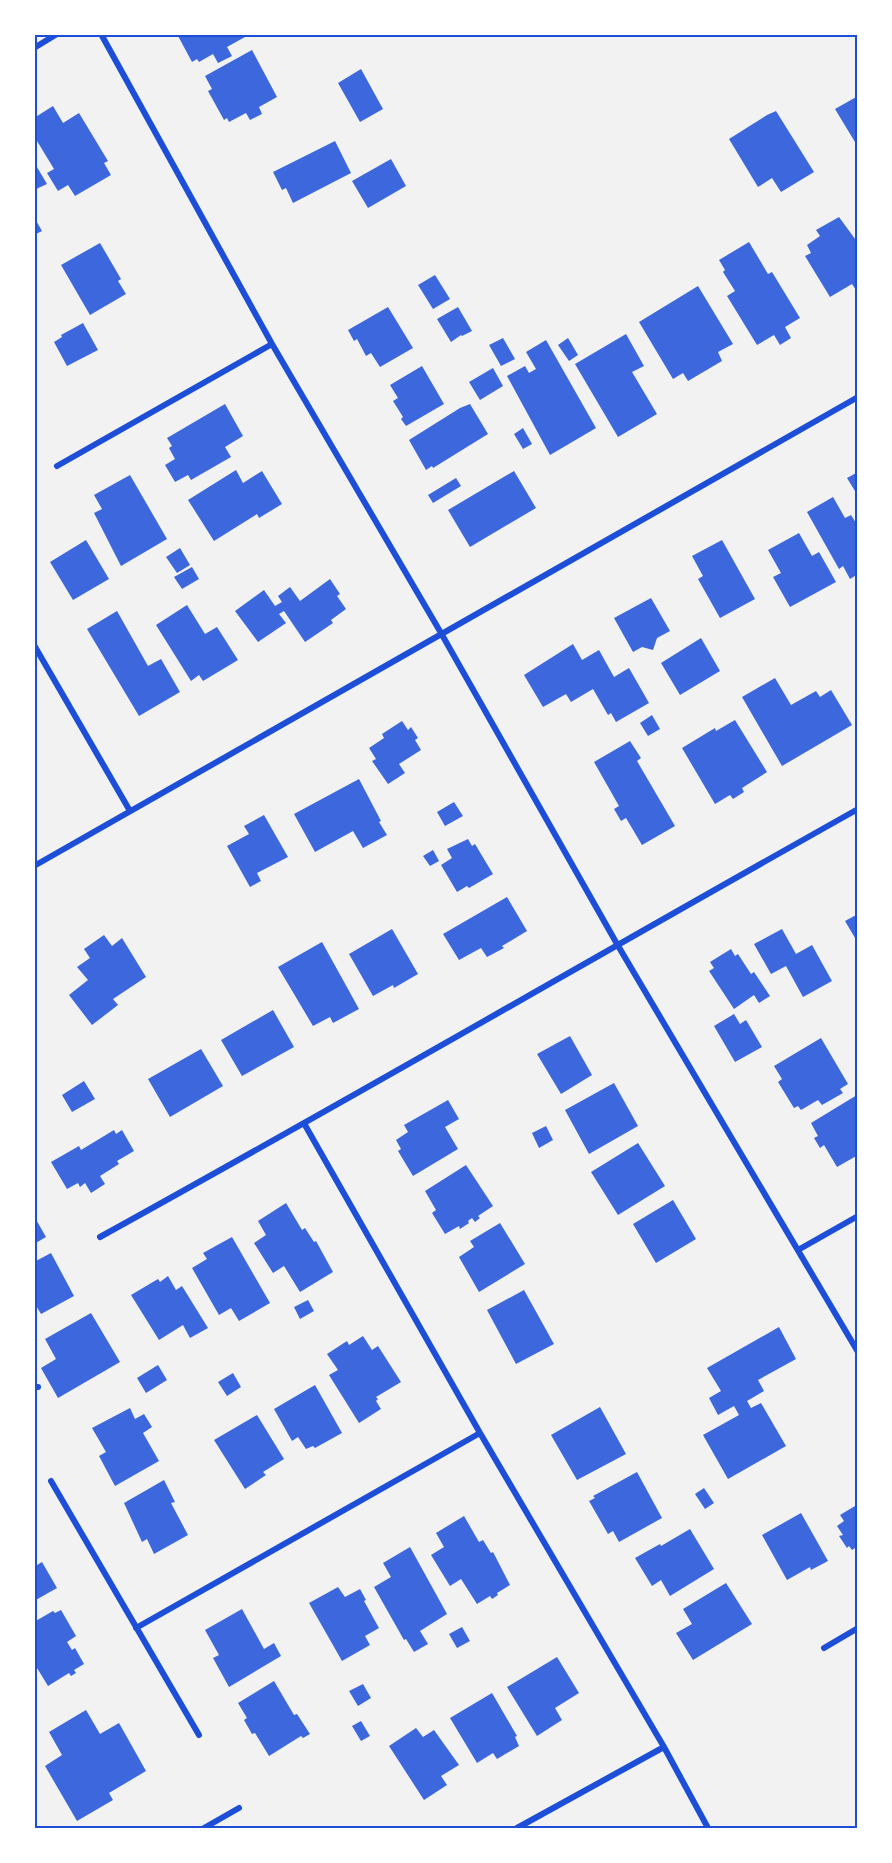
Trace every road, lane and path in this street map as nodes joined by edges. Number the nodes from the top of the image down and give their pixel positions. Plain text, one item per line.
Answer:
1 (57, 34) edge
2 (101, 34) edge
3 (34, 48) edge
4 (272, 344) junction
5 (858, 397) edge
6 (57, 466) dead end
7 (441, 633) junction
8 (34, 645) edge
9 (858, 809) edge
10 (130, 811) junction
11 (34, 866) edge
12 (617, 944) junction
13 (304, 1125) junction
14 (858, 1216) edge
15 (100, 1237) dead end
16 (798, 1250) junction
17 (858, 1352) edge
18 (480, 1433) junction
19 (51, 1481) dead end
20 (136, 1628) junction
21 (858, 1628) edge
22 (824, 1648) dead end
23 (199, 1735) dead end
24 (664, 1747) junction
25 (239, 1809) dead end
26 (204, 1828) edge
27 (517, 1828) edge
28 (708, 1828) edge

1 - 3 street
2 - 4 street
4 - 6 street
4 - 7 street
5 - 7 street
7 - 10 street
7 - 12 street
8 - 10 street
9 - 12 street
10 - 11 street
12 - 13 street
12 - 16 street
13 - 15 street
13 - 18 street
14 - 16 street
16 - 17 street
18 - 20 street
18 - 24 street
19 - 20 street
20 - 23 street
21 - 22 street
24 - 27 street
24 - 28 street
25 - 26 street

